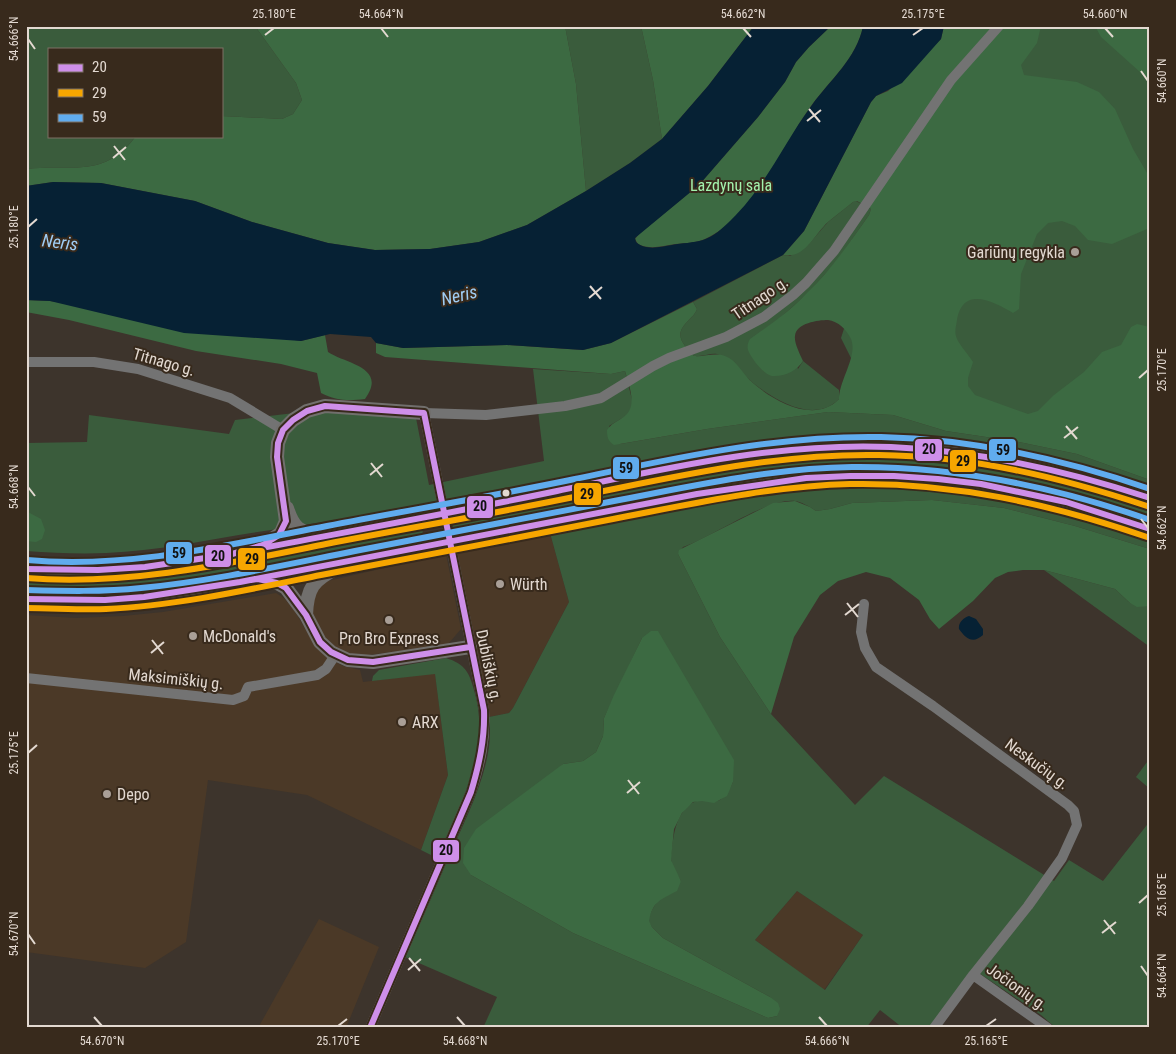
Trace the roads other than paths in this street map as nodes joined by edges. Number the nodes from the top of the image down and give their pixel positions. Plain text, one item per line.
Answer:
1 (999, 26) edge
2 (26, 362) edge
3 (424, 413) junction
4 (283, 430) junction
5 (283, 495) junction
6 (1150, 498) edge
7 (1150, 529) edge
8 (332, 534) junction
9 (251, 550) junction
10 (349, 561) junction
11 (26, 569) edge
12 (258, 579) junction
13 (26, 599) edge
14 (864, 604) dead end
15 (306, 615) junction
16 (470, 647) junction
17 (336, 654) junction
18 (26, 678) edge
19 (973, 975) junction
20 (370, 1028) edge
21 (934, 1028) edge
22 (1048, 1028) edge

1 - 3 street, Titnago g.
2 - 4 street, Titnago g.
3 - 4 highway
3 - 16 street, Dubliškių g.
4 - 5 highway
5 - 8 highway
5 - 9 highway
6 - 8 highway, bridge
7 - 10 highway, bridge
8 - 9 highway
9 - 11 highway
10 - 12 highway
10 - 15 highway
12 - 13 highway
12 - 15 highway
14 - 19 street, Neskučių g.
15 - 17 highway
16 - 17 highway
16 - 20 street, Dubliškių g.
17 - 18 street, Maksimiškių g.
19 - 21 street, Jočionių g.
19 - 22 street, Jočionių g.

